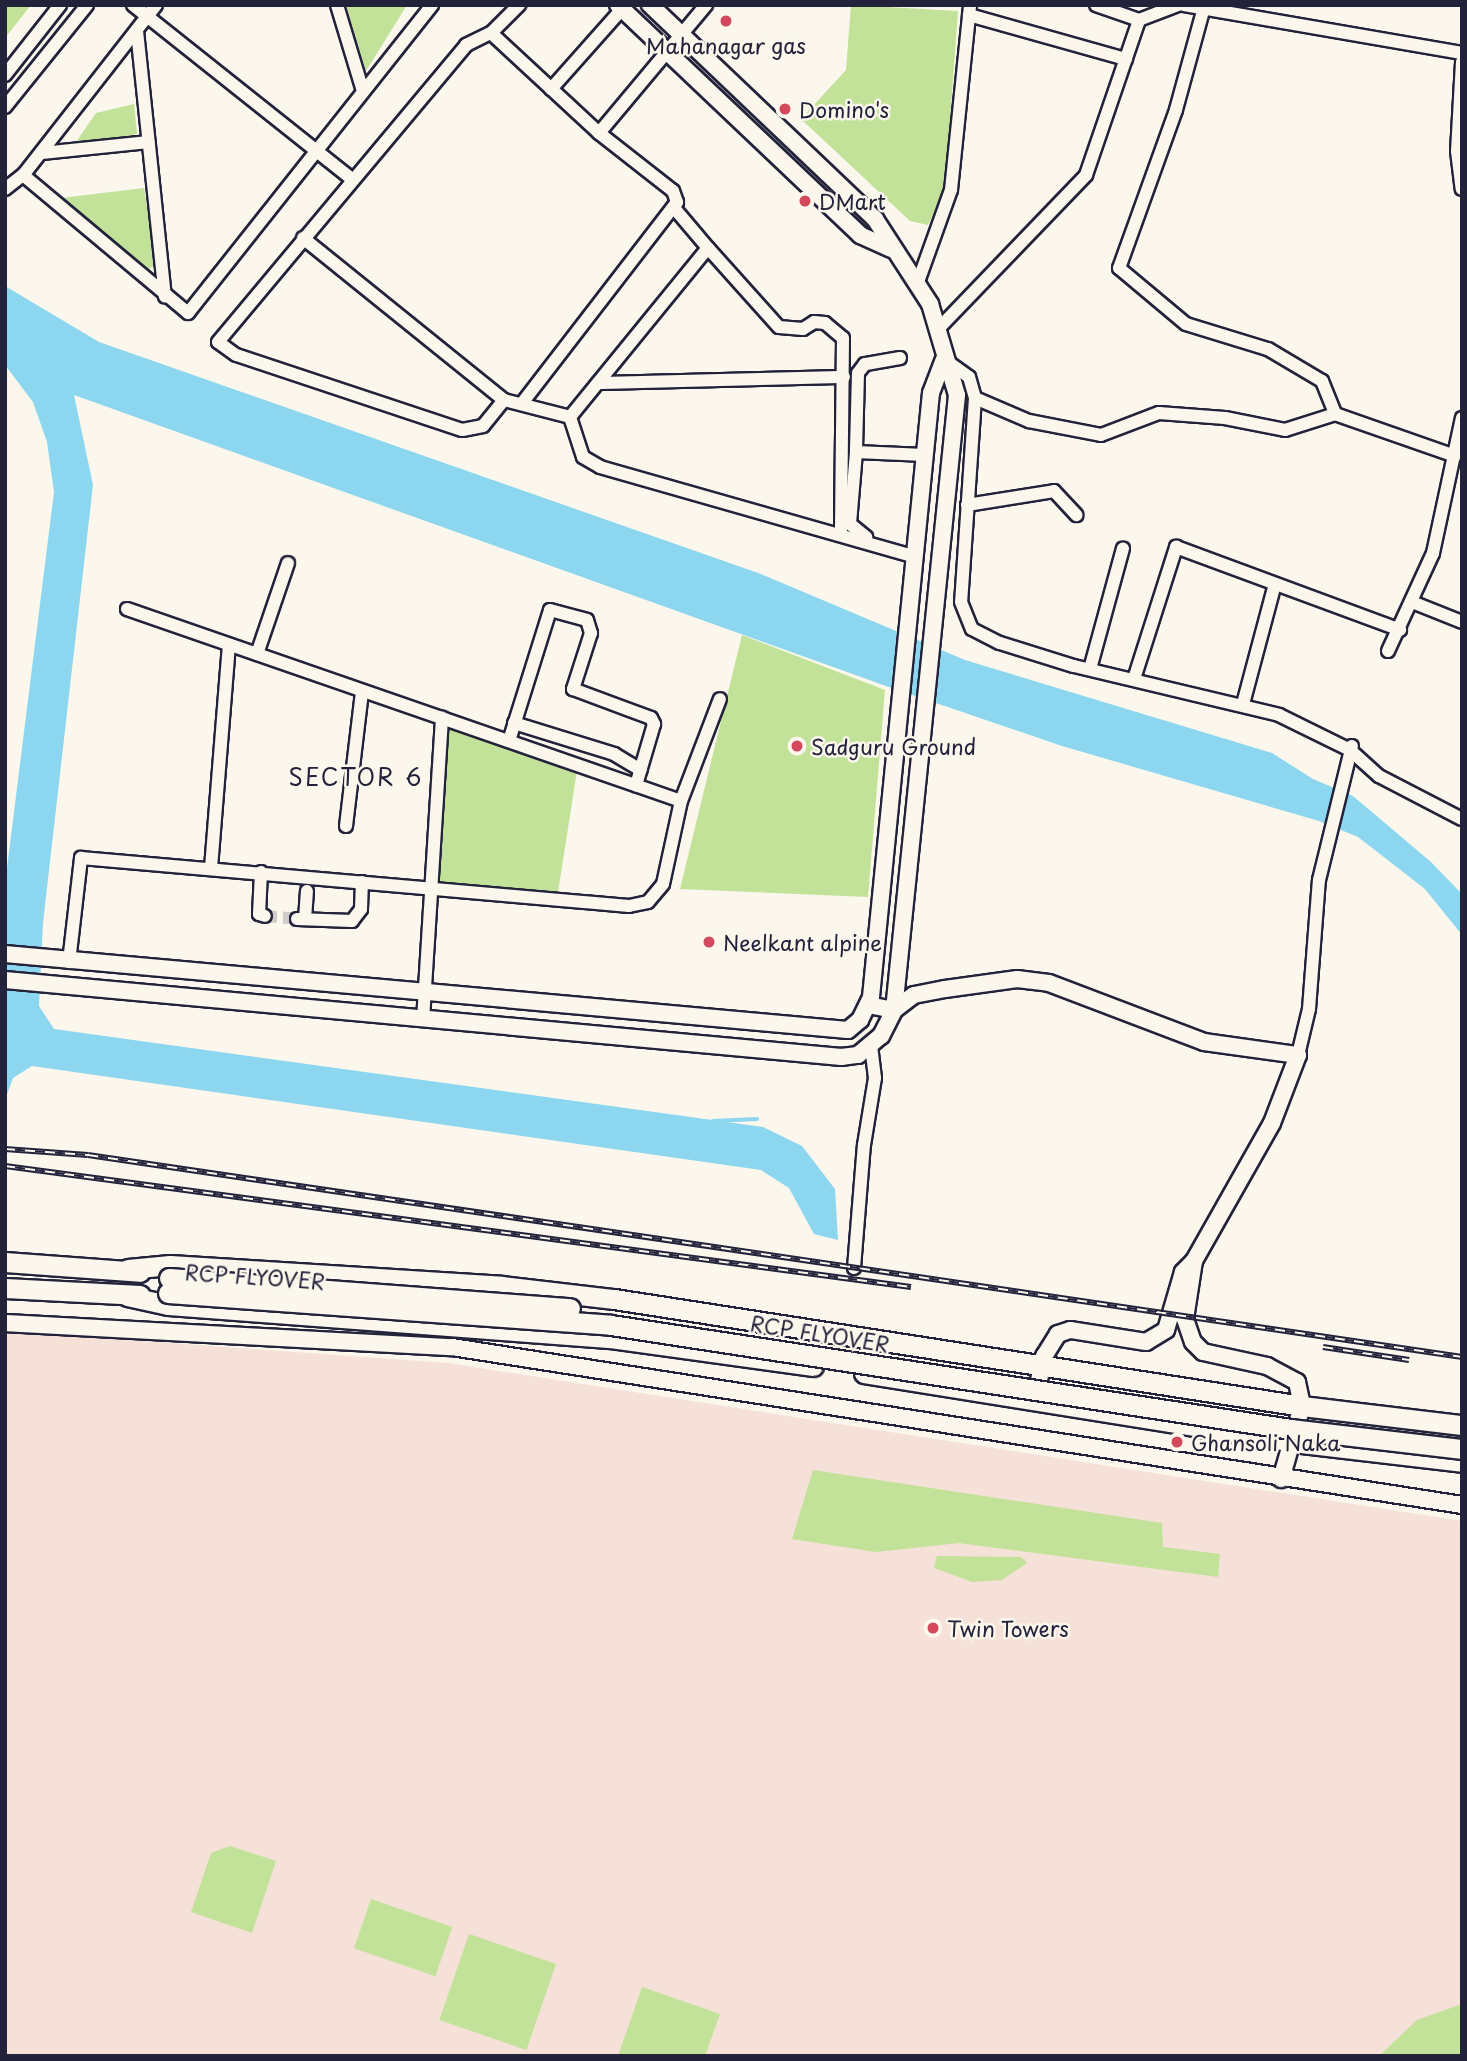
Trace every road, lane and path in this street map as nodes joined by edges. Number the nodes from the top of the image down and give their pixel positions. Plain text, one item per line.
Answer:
1 (60, 5) edge
2 (87, 5) edge
3 (133, 5) edge
4 (156, 5) edge
5 (337, 5) edge
6 (432, 5) edge
7 (519, 5) edge
8 (650, 5) edge
9 (706, 5) edge
10 (1096, 5) edge
11 (1178, 5) edge
12 (1184, 5) edge
13 (620, 7) edge
14 (969, 10) edge
15 (1203, 11) junction
16 (147, 16) junction
17 (1139, 20) junction
18 (137, 31) junction
19 (491, 33) junction
20 (679, 33) junction
21 (1462, 52) edge
22 (668, 53) junction
23 (1126, 59) junction
24 (1462, 62) edge
25 (5, 75) edge
26 (551, 89) junction
27 (363, 92) junction
28 (1461, 92) edge
29 (5, 107) edge
30 (599, 133) junction
31 (148, 142) junction
32 (317, 152) junction
33 (42, 153) junction
34 (23, 175) junction
35 (352, 179) junction
36 (5, 189) edge
37 (1462, 189) edge
38 (675, 209) junction
39 (303, 238) junction
40 (709, 248) junction
41 (891, 249) junction
42 (918, 282) junction
43 (165, 297) junction
44 (939, 328) junction
45 (900, 358) dead end
46 (944, 359) junction
47 (844, 377) junction
48 (598, 383) junction
49 (975, 398) junction
50 (504, 400) junction
51 (523, 402) junction
52 (1335, 414) junction
53 (570, 417) junction
54 (1462, 418) edge
55 (856, 452) junction
56 (925, 455) junction
57 (1455, 456) junction
58 (967, 505) junction
59 (1076, 515) dead end
60 (841, 535) junction
61 (881, 541) dead end
62 (1123, 548) dead end
63 (915, 557) junction
64 (288, 563) dead end
65 (1275, 584) junction
66 (912, 585) junction
67 (937, 589) junction
68 (1412, 602) junction
69 (127, 609) dead end
70 (1462, 622) edge
71 (1400, 630) junction
72 (229, 645) junction
73 (1388, 651) dead end
74 (257, 654) junction
75 (1090, 669) junction
76 (1134, 679) junction
77 (362, 691) junction
78 (720, 699) dead end
79 (1243, 704) junction
80 (442, 718) junction
81 (514, 723) junction
82 (509, 741) junction
83 (1351, 747) junction
84 (641, 770) junction
85 (636, 785) junction
86 (681, 801) junction
87 (1462, 819) edge
88 (346, 826) dead end
89 (211, 868) junction
90 (261, 872) junction
91 (362, 882) junction
92 (432, 888) junction
93 (307, 891) dead end
94 (265, 916) dead end
95 (5, 954) edge
96 (64, 961) junction
97 (5, 980) edge
98 (425, 994) junction
99 (868, 1005) junction
100 (894, 1010) junction
101 (423, 1020) junction
102 (871, 1046) junction
103 (1298, 1055) junction
104 (1194, 1261) junction
105 (5, 1262) edge
106 (854, 1268) dead end
107 (128, 1269) junction
108 (169, 1285) junction
109 (5, 1287) edge
110 (127, 1296) junction
111 (5, 1323) edge
112 (1041, 1366) junction
113 (1035, 1400) junction
114 (1302, 1406) junction
115 (1462, 1425) edge
116 (1462, 1437) edge
117 (1293, 1442) junction
118 (1462, 1449) edge
119 (1462, 1462) edge
120 (1281, 1479) junction
121 (1462, 1505) edge

1 - 25 street
2 - 29 street
3 - 16 street
4 - 16 street
5 - 27 street
6 - 27 street
7 - 19 street
8 - 20 street
9 - 20 street
10 - 17 street
11 - 17 street
12 - 15 street
13 - 22 street
13 - 26 street
14 - 23 street
14 - 42 street
15 - 21 street
15 - 52 street
16 - 18 street
16 - 32 street
17 - 23 street
18 - 31 street
18 - 33 street
19 - 26 street
19 - 35 street
20 - 22 street
20 - 41 street
22 - 30 street
22 - 41 street
23 - 44 street
24 - 28 street
26 - 30 street
27 - 32 street
28 - 37 street
30 - 38 street
31 - 33 street
31 - 43 street
32 - 35 street
32 - 43 street
33 - 34 street
34 - 36 street
34 - 43 street
35 - 39 street
38 - 40 street
38 - 51 street
39 - 50 street
39 - 50 street
40 - 47 street
40 - 48 street
41 - 42 street
42 - 44 street
44 - 46 street
45 - 55 street
46 - 49 street
46 - 56 street
46 - 67 street
47 - 48 street
47 - 60 street
48 - 53 street
49 - 52 street
49 - 58 street
50 - 51 street
51 - 53 street
52 - 57 street
53 - 60 street
54 - 57 street
55 - 56 street
55 - 61 street
56 - 63 street
57 - 68 street
58 - 59 street
58 - 75 street
60 - 63 street
62 - 75 street
63 - 66 street
64 - 74 street
65 - 71 street
65 - 76 street
65 - 79 street
66 - 67 street
66 - 99 street
67 - 100 street
68 - 70 street
68 - 71 street
69 - 72 street
71 - 73 street
72 - 74 street
72 - 89 street
74 - 77 street
75 - 76 street
76 - 79 street
77 - 80 street
77 - 88 street
78 - 86 street
79 - 83 street
80 - 82 street
80 - 92 street
81 - 82 street
81 - 84 street
81 - 84 street
82 - 85 street
83 - 87 street
83 - 103 street
84 - 85 street
85 - 86 street
86 - 92 street
89 - 90 street
89 - 96 street
90 - 91 street
90 - 94 street
91 - 92 street
91 - 93 street
92 - 98 street
95 - 96 street
96 - 98 street
97 - 101 street
98 - 99 street
98 - 101 street
99 - 100 street
100 - 102 street
100 - 103 street
101 - 102 street
102 - 106 street
103 - 104 street
104 - 112 street
104 - 114 street
105 - 107 main road
107 - 108 main road
107 - 112 main road
108 - 110 main road
108 - 116 main road, RCP FLYOVER, bridge
108 - 118 main road, RCP FLYOVER, bridge
109 - 110 main road
110 - 113 main road
111 - 120 street
112 - 113 street
112 - 114 main road
113 - 117 main road
114 - 115 main road
114 - 117 street
117 - 119 main road
117 - 120 street
120 - 121 street

